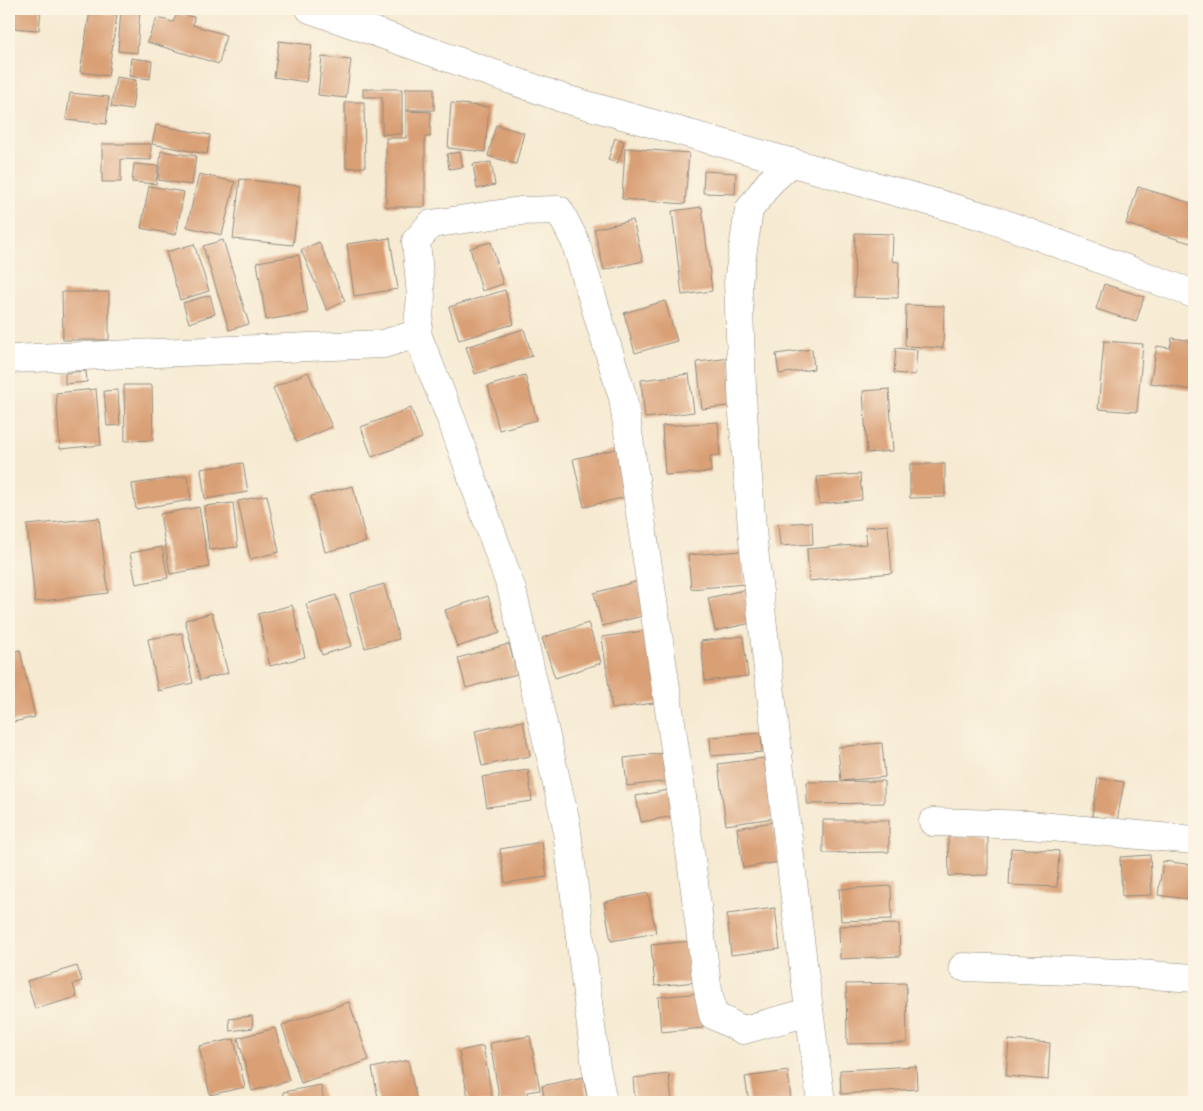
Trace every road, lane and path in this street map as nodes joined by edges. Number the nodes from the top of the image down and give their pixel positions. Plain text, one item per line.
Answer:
1 (310, 9) edge
2 (792, 162) junction
3 (1194, 294) edge
4 (418, 334) junction
5 (9, 358) edge
6 (933, 822) dead end
7 (1194, 840) edge
8 (963, 967) dead end
9 (1194, 978) edge
10 (809, 1012) junction
11 (603, 1102) edge
12 (821, 1102) edge

1 - 2 street
2 - 3 street
2 - 10 street
4 - 5 street
4 - 10 street
4 - 11 street
6 - 7 street
8 - 9 street
10 - 12 street

